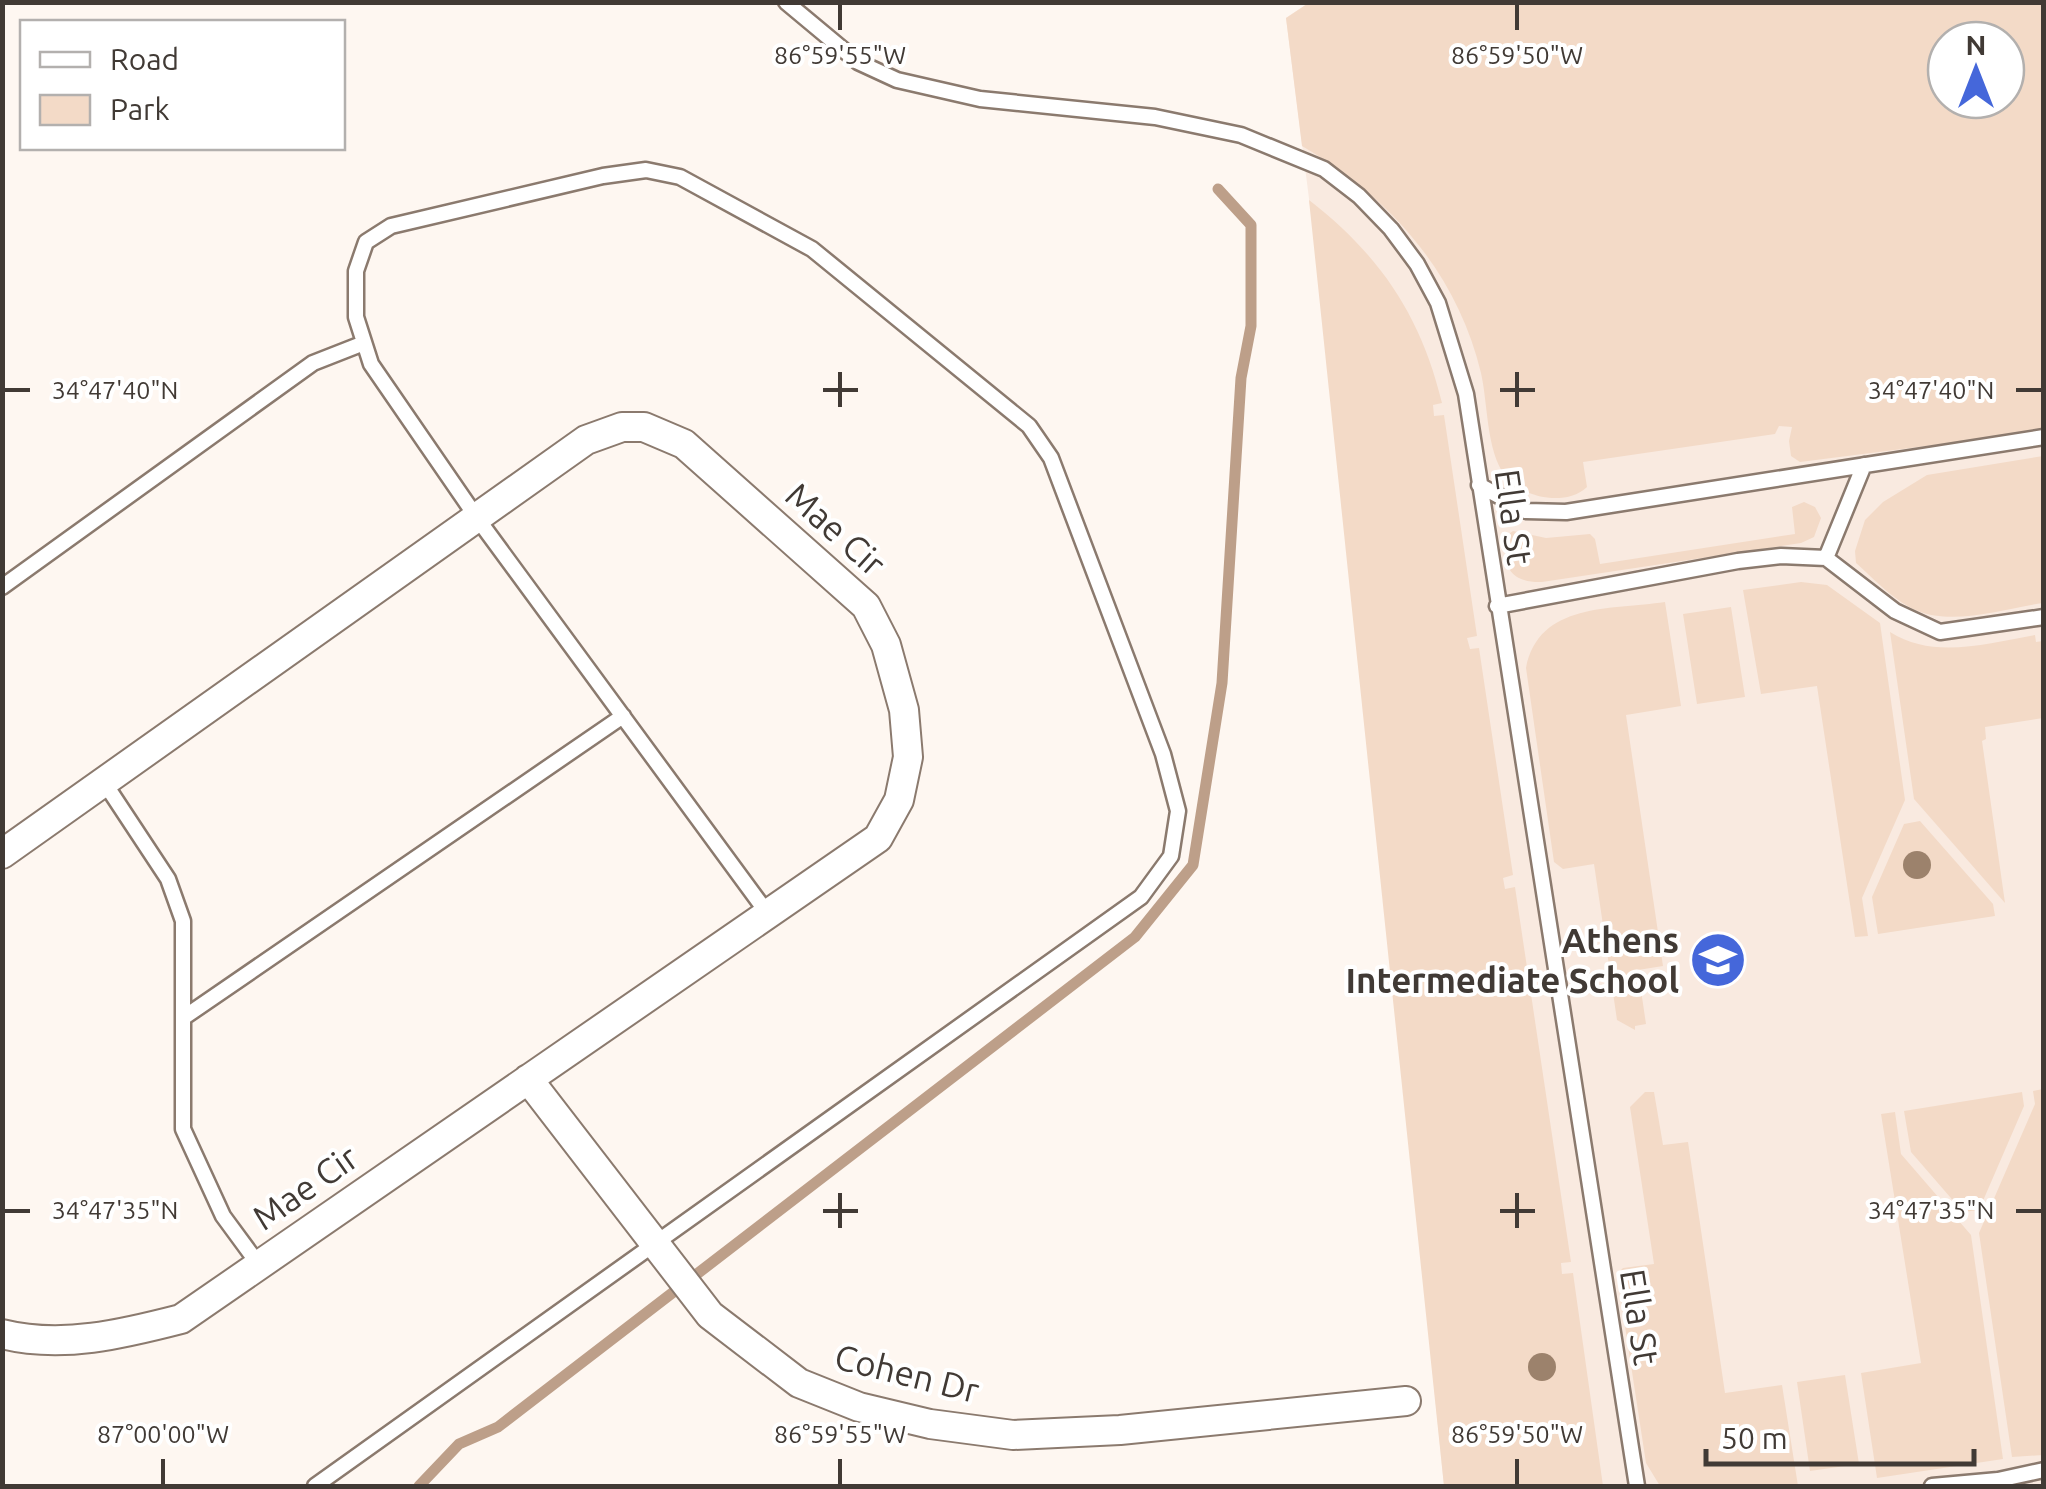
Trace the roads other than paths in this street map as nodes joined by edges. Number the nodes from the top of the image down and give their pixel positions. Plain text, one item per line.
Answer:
1 (786, 2) edge
2 (364, 343) junction
3 (2044, 437) edge
4 (1864, 464) junction
5 (1479, 485) junction
6 (477, 518) junction
7 (1826, 558) junction
8 (2, 587) edge
9 (1497, 606) junction
10 (2044, 617) edge
11 (623, 716) junction
12 (104, 782) junction
13 (2, 854) edge
14 (768, 914) junction
15 (183, 1018) junction
16 (528, 1079) junction
17 (260, 1265) junction
18 (2, 1334) edge
19 (1406, 1401) dead end
20 (2044, 1470) edge
21 (315, 1486) edge
22 (1637, 1486) edge
23 (1932, 1486) edge

1 - 5 lane, Ella St
2 - 6 lane
2 - 8 lane
2 - 21 lane
3 - 4 lane
4 - 5 lane
4 - 7 lane
5 - 9 lane, Ella St
6 - 11 lane
6 - 12 street, Mae Cir
6 - 14 street, Mae Cir
7 - 9 lane
7 - 10 lane
9 - 22 lane, Ella St
11 - 14 lane
11 - 15 lane
12 - 13 street, Mae Cir
12 - 15 lane
14 - 16 street, Mae Cir
15 - 17 lane
16 - 17 street, Mae Cir
16 - 19 street, Cohen Dr
17 - 18 street, Mae Cir
20 - 23 lane

